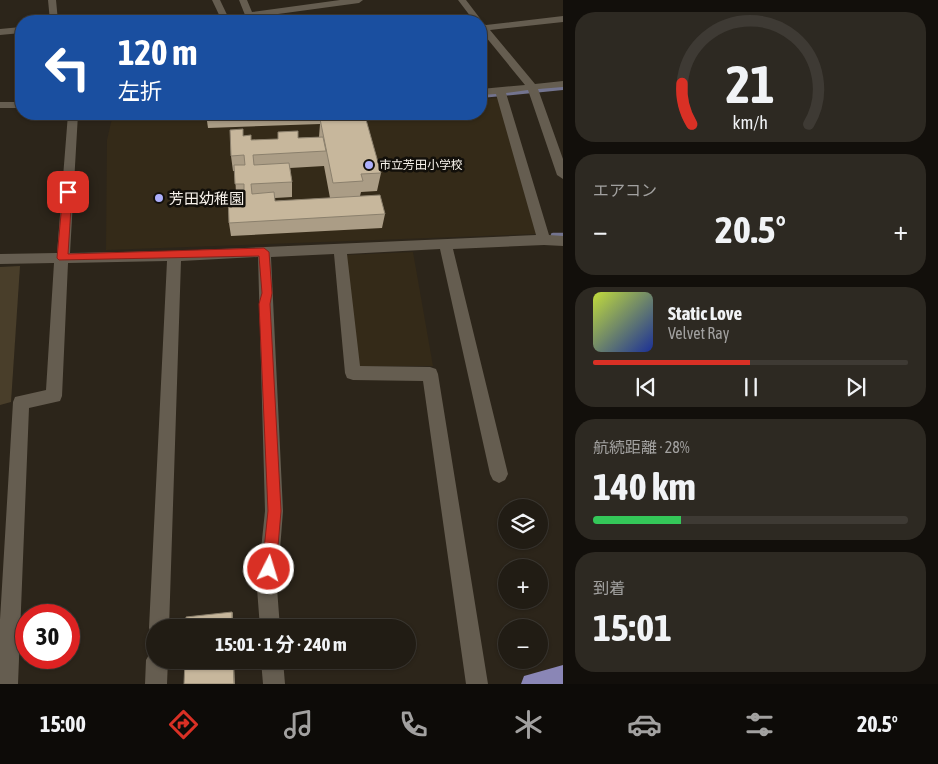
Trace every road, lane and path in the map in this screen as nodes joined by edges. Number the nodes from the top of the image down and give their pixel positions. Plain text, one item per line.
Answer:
1 (52, 0) edge
2 (216, 0) edge
3 (243, 0) edge
4 (359, 0) edge
5 (462, 0) edge
6 (302, 8) edge
7 (53, 15) edge
8 (223, 15) edge
9 (473, 15) edge
10 (563, 19) edge
11 (487, 25) edge
12 (15, 31) edge
13 (0, 32) edge
14 (487, 33) edge
15 (563, 84) edge
16 (533, 90) junction
17 (487, 92) edge
18 (501, 93) junction
19 (0, 105) edge
20 (15, 105) edge
21 (73, 120) edge
22 (563, 175) edge
23 (544, 240) junction
24 (563, 241) edge
25 (446, 245) junction
26 (340, 249) junction
27 (264, 252) junction
28 (174, 256) junction
29 (62, 258) junction
30 (0, 259) edge
31 (499, 474) dead end
32 (159, 619) edge
33 (269, 619) edge
34 (157, 669) edge
35 (273, 669) edge
36 (563, 676) edge
37 (7, 684) edge
38 (156, 684) edge
39 (274, 684) edge
40 (477, 684) edge
41 (532, 684) edge

1 - 7 street
2 - 8 street
3 - 6 street
4 - 6 street
5 - 9 street
10 - 11 street
12 - 13 street
14 - 16 street
15 - 16 street
16 - 18 street
16 - 22 street
17 - 18 street
18 - 23 street
19 - 20 street
21 - 29 street
23 - 24 street
23 - 25 street
25 - 26 street
25 - 31 street
26 - 27 street
26 - 40 street
27 - 28 street
27 - 33 street
28 - 29 street
28 - 32 street
29 - 30 street
29 - 37 street
34 - 38 street
35 - 39 street
36 - 41 main road

